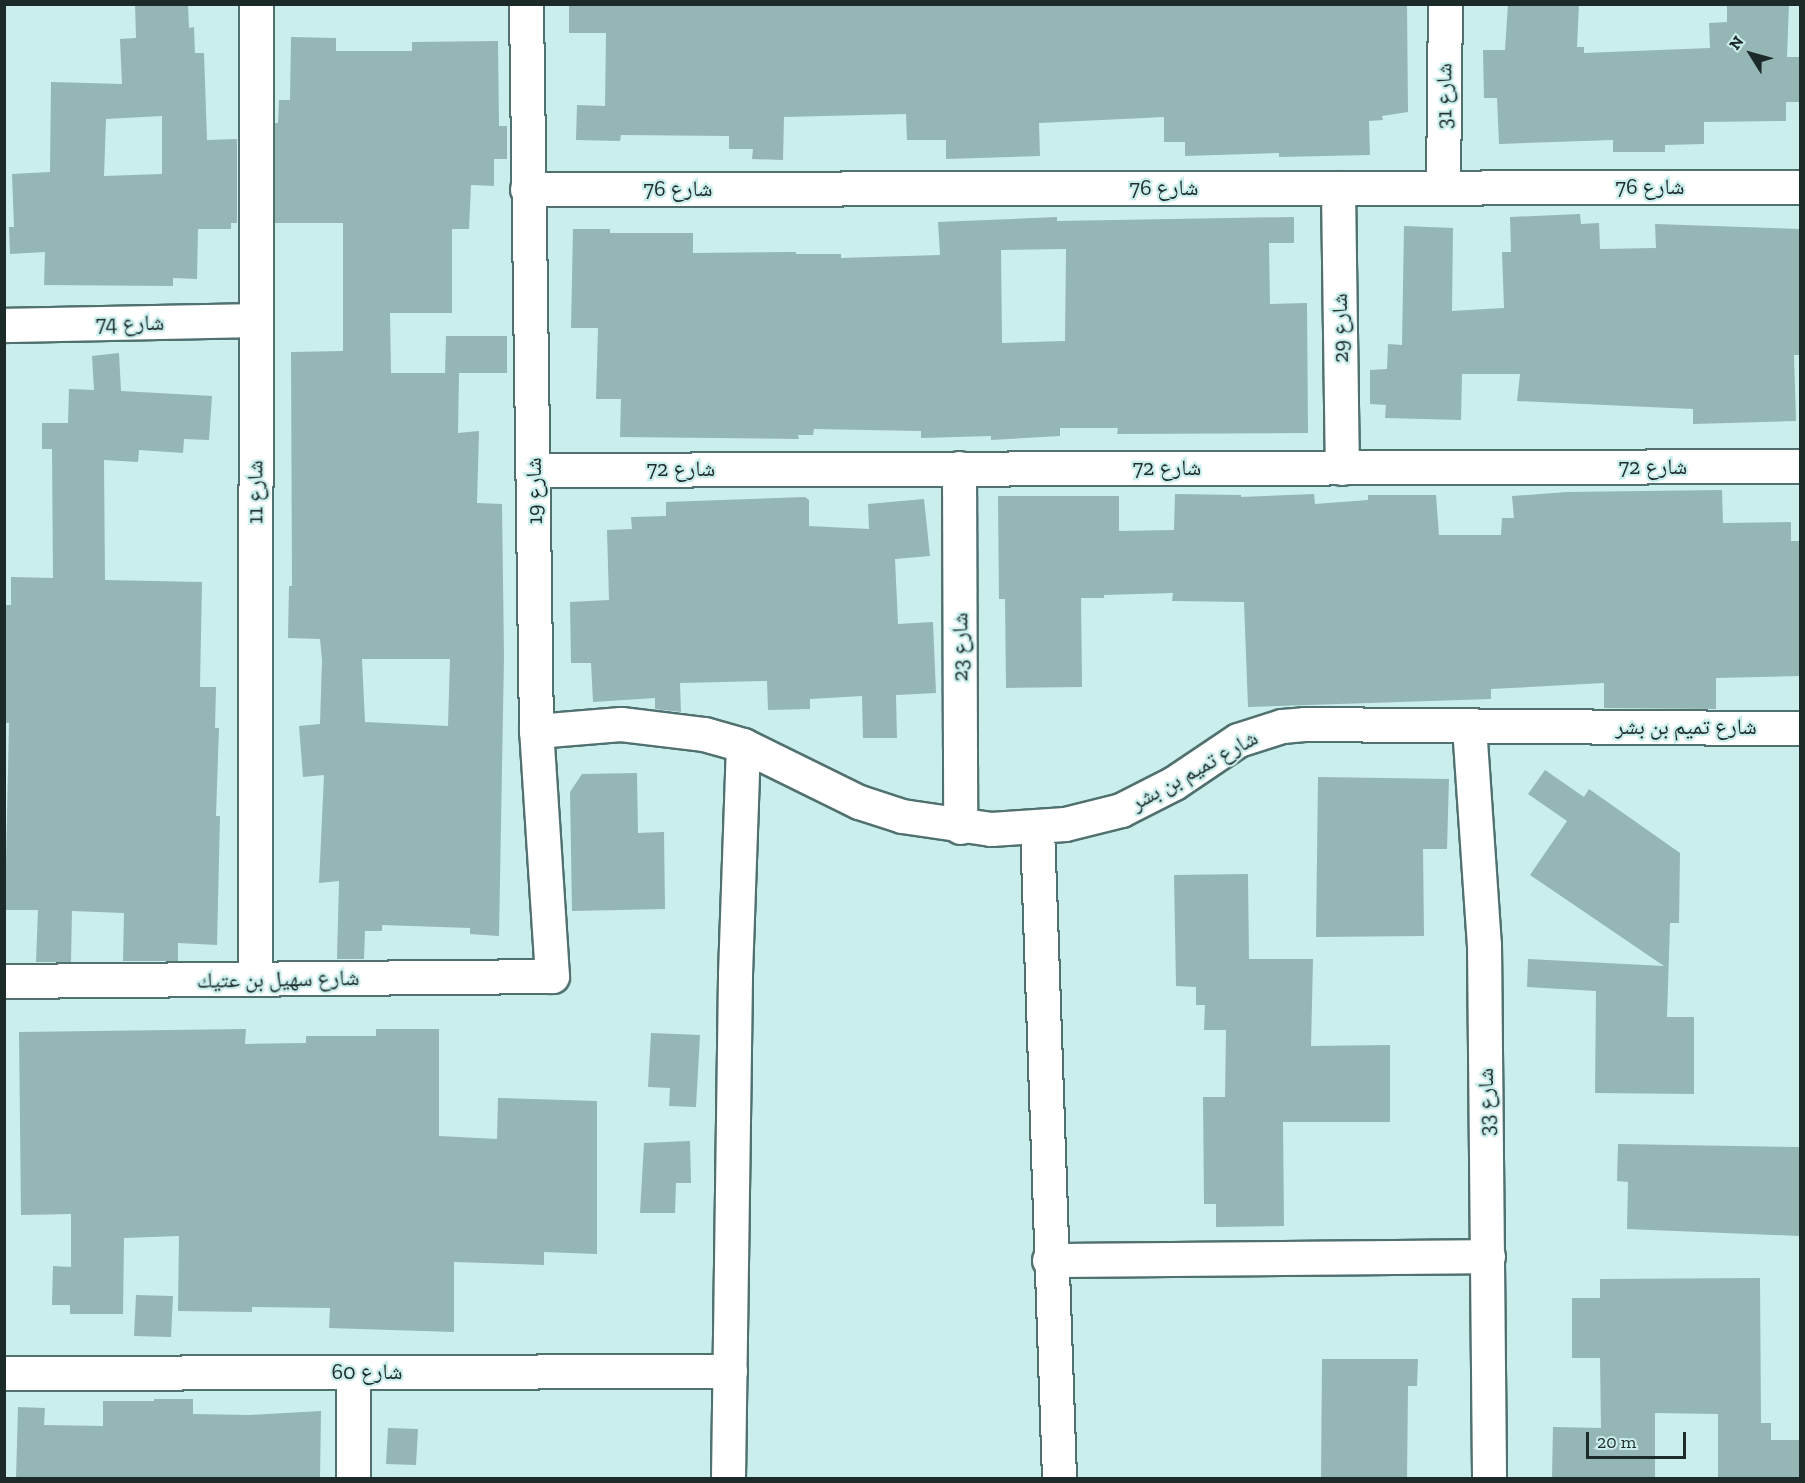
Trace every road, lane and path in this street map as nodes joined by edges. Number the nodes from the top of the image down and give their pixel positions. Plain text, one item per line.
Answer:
1 (256, 4) edge
2 (526, 4) edge
3 (1445, 4) edge
4 (1800, 187) edge
5 (1338, 188) junction
6 (1443, 188) junction
7 (528, 189) junction
8 (255, 320) junction
9 (4, 325) edge
10 (1800, 466) edge
11 (959, 468) junction
12 (1342, 468) junction
13 (534, 470) junction
14 (1469, 726) junction
15 (1800, 728) edge
16 (536, 731) junction
17 (743, 745) junction
18 (960, 827) junction
19 (1037, 828) junction
20 (552, 976) joint
21 (255, 979) junction
22 (4, 981) edge
23 (1488, 1256) junction
24 (1050, 1260) junction
25 (730, 1371) junction
26 (353, 1372) junction
27 (4, 1373) edge
28 (353, 1479) edge
29 (728, 1479) edge
30 (1059, 1479) edge
31 (1489, 1479) edge

1 - 8 street, شارع 11
2 - 7 street, شارع 19
3 - 6 street, شارع 31
4 - 6 street, شارع 76
5 - 6 street, شارع 76
5 - 7 street, شارع 76
5 - 12 street, شارع 29
7 - 13 street, شارع 19
8 - 9 street, شارع 74
8 - 21 street, شارع 11
10 - 12 street, شارع 72
11 - 12 street, شارع 72
11 - 13 street, شارع 72
11 - 18 street, شارع 23
13 - 16 street, شارع 19
14 - 15 street, شارع تميم بن بشر
14 - 19 street, شارع تميم بن بشر
14 - 23 street, شارع 33
16 - 17 street, شارع تميم بن بشر
16 - 20 street, شارع 19
17 - 18 street, شارع تميم بن بشر
17 - 25 street
18 - 19 street, شارع تميم بن بشر
19 - 24 street
20 - 21 street, شارع سهيل بن عتيك
21 - 22 street, شارع سهيل بن عتيك
23 - 24 street
23 - 31 street, شارع 33
24 - 30 street
25 - 26 street, شارع 60
25 - 29 street
26 - 27 street, شارع 60
26 - 28 street

